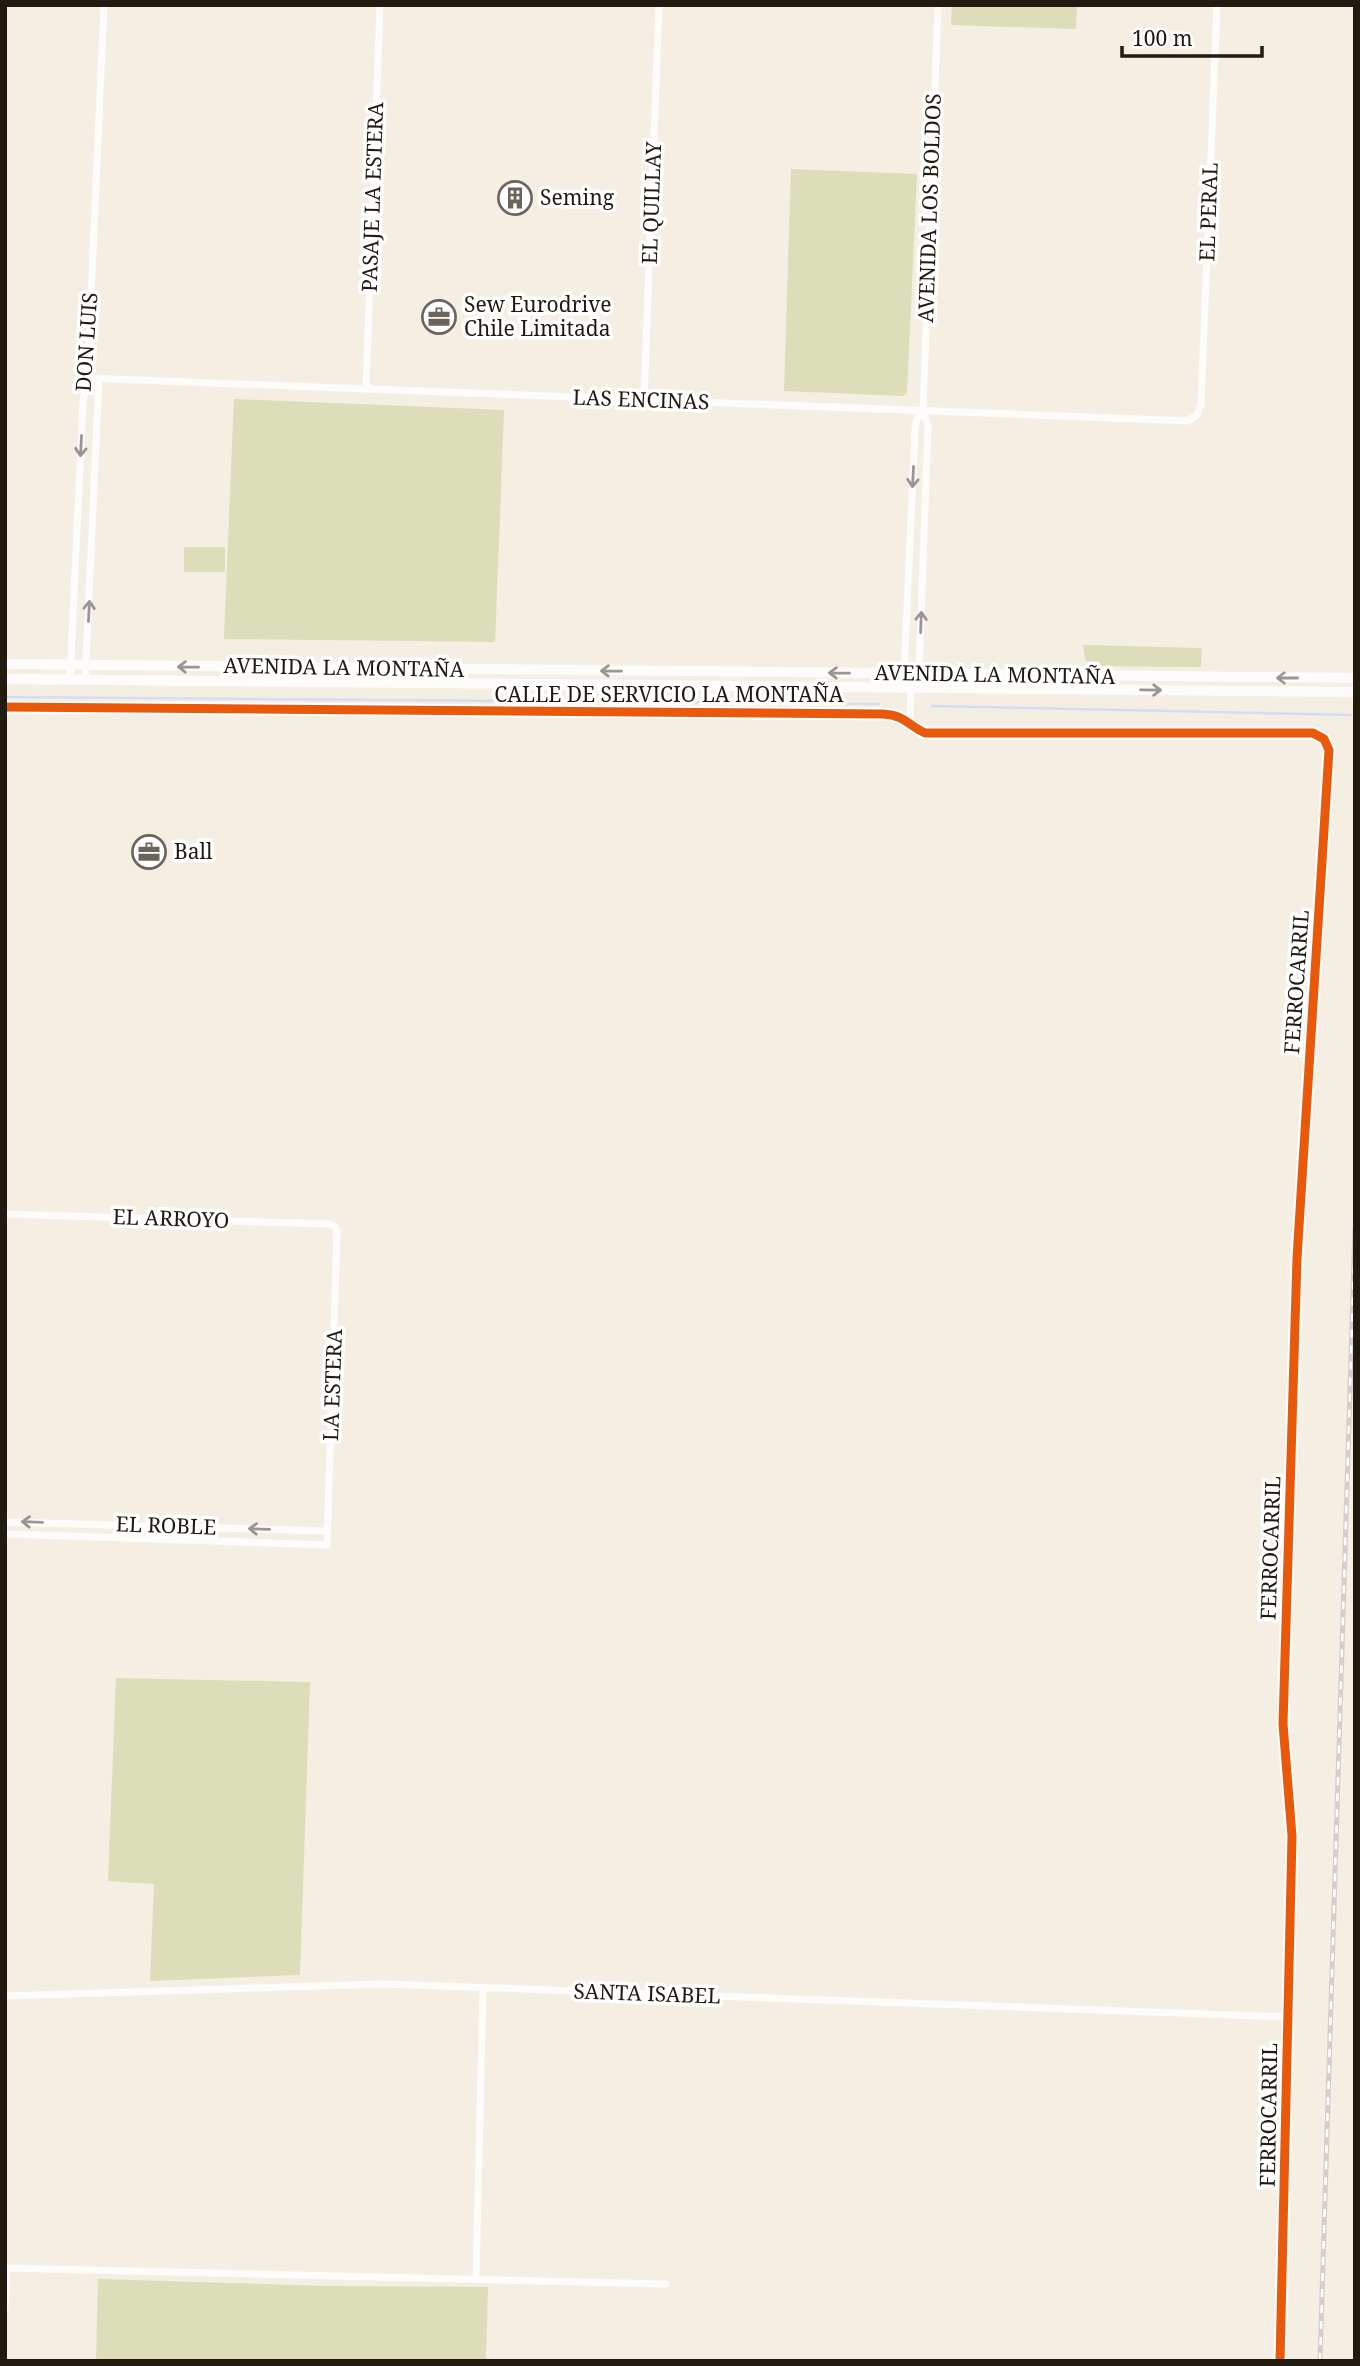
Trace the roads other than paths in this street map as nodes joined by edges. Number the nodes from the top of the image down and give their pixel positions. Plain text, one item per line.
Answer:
1 (104, 5) edge
2 (380, 5) edge
3 (659, 5) edge
4 (938, 5) edge
5 (1217, 5) edge
6 (86, 378) junction
7 (99, 379) junction
8 (366, 389) junction
9 (644, 400) junction
10 (923, 411) junction
11 (1195, 418) joint
12 (5, 664) edge
13 (71, 666) junction
14 (86, 666) junction
15 (904, 674) junction
16 (919, 674) junction
17 (1355, 678) edge
18 (5, 679) edge
19 (70, 679) junction
20 (85, 680) junction
21 (911, 688) junction
22 (1355, 692) edge
23 (5, 708) edge
24 (910, 723) junction
25 (1324, 739) joint
26 (5, 1214) edge
27 (335, 1226) joint
28 (5, 1521) edge
29 (328, 1531) junction
30 (5, 1534) edge
31 (327, 1545) joint
32 (483, 1988) junction
33 (5, 1996) edge
34 (1289, 2017) junction
35 (6, 2268) edge
36 (476, 2279) junction
37 (666, 2284) dead end
38 (5, 2308) edge
39 (1280, 2361) edge

1 - 6 street, DON LUIS
2 - 8 street, PASAJE LA ESTERA
3 - 9 street, EL QUILLAY
4 - 10 street, AVENIDA LOS BOLDOS
5 - 11 street, EL PERAL
6 - 7 street, LAS ENCINAS
6 -> 13 street, DON LUIS
7 - 8 street, LAS ENCINAS
14 -> 7 street
8 - 9 street, LAS ENCINAS
9 - 10 street, LAS ENCINAS
10 - 11 street, LAS ENCINAS
10 -> 15 street, AVENIDA LOS BOLDOS
16 -> 10 street, AVENIDA LOS BOLDOS
12 - 13 main road, AVENIDA LA MONTAÑA
13 - 14 main road, AVENIDA LA MONTAÑA
13 - 19 street, DON LUIS
15 -> 14 main road, AVENIDA LA MONTAÑA
14 - 20 street
15 - 16 main road, AVENIDA LA MONTAÑA
15 - 21 street, AVENIDA LOS BOLDOS
17 -> 16 main road, AVENIDA LA MONTAÑA
16 - 21 street, AVENIDA LOS BOLDOS
18 - 19 main road, AVENIDA LA MONTAÑA
19 - 20 main road, AVENIDA LA MONTAÑA
20 - 21 main road, AVENIDA LA MONTAÑA
21 -> 22 main road, AVENIDA LA MONTAÑA
21 - 24 street, AVENIDA LOS BOLDOS
23 - 24 street, CALLE DE SERVICIO LA MONTAÑA
24 - 25 street, CALLE DE SERVICIO LA MONTAÑA
25 - 34 street, FERROCARRIL
26 - 27 street, EL ARROYO
27 - 29 street, LA ESTERA
29 -> 28 street, EL ROBLE
29 - 31 street, LA ESTERA
30 - 31 street, EL ROBLE
32 - 33 street, SANTA ISABEL
32 - 34 street, SANTA ISABEL
32 - 36 street
34 - 39 street, FERROCARRIL
35 - 36 street
35 - 38 street
36 - 37 street

